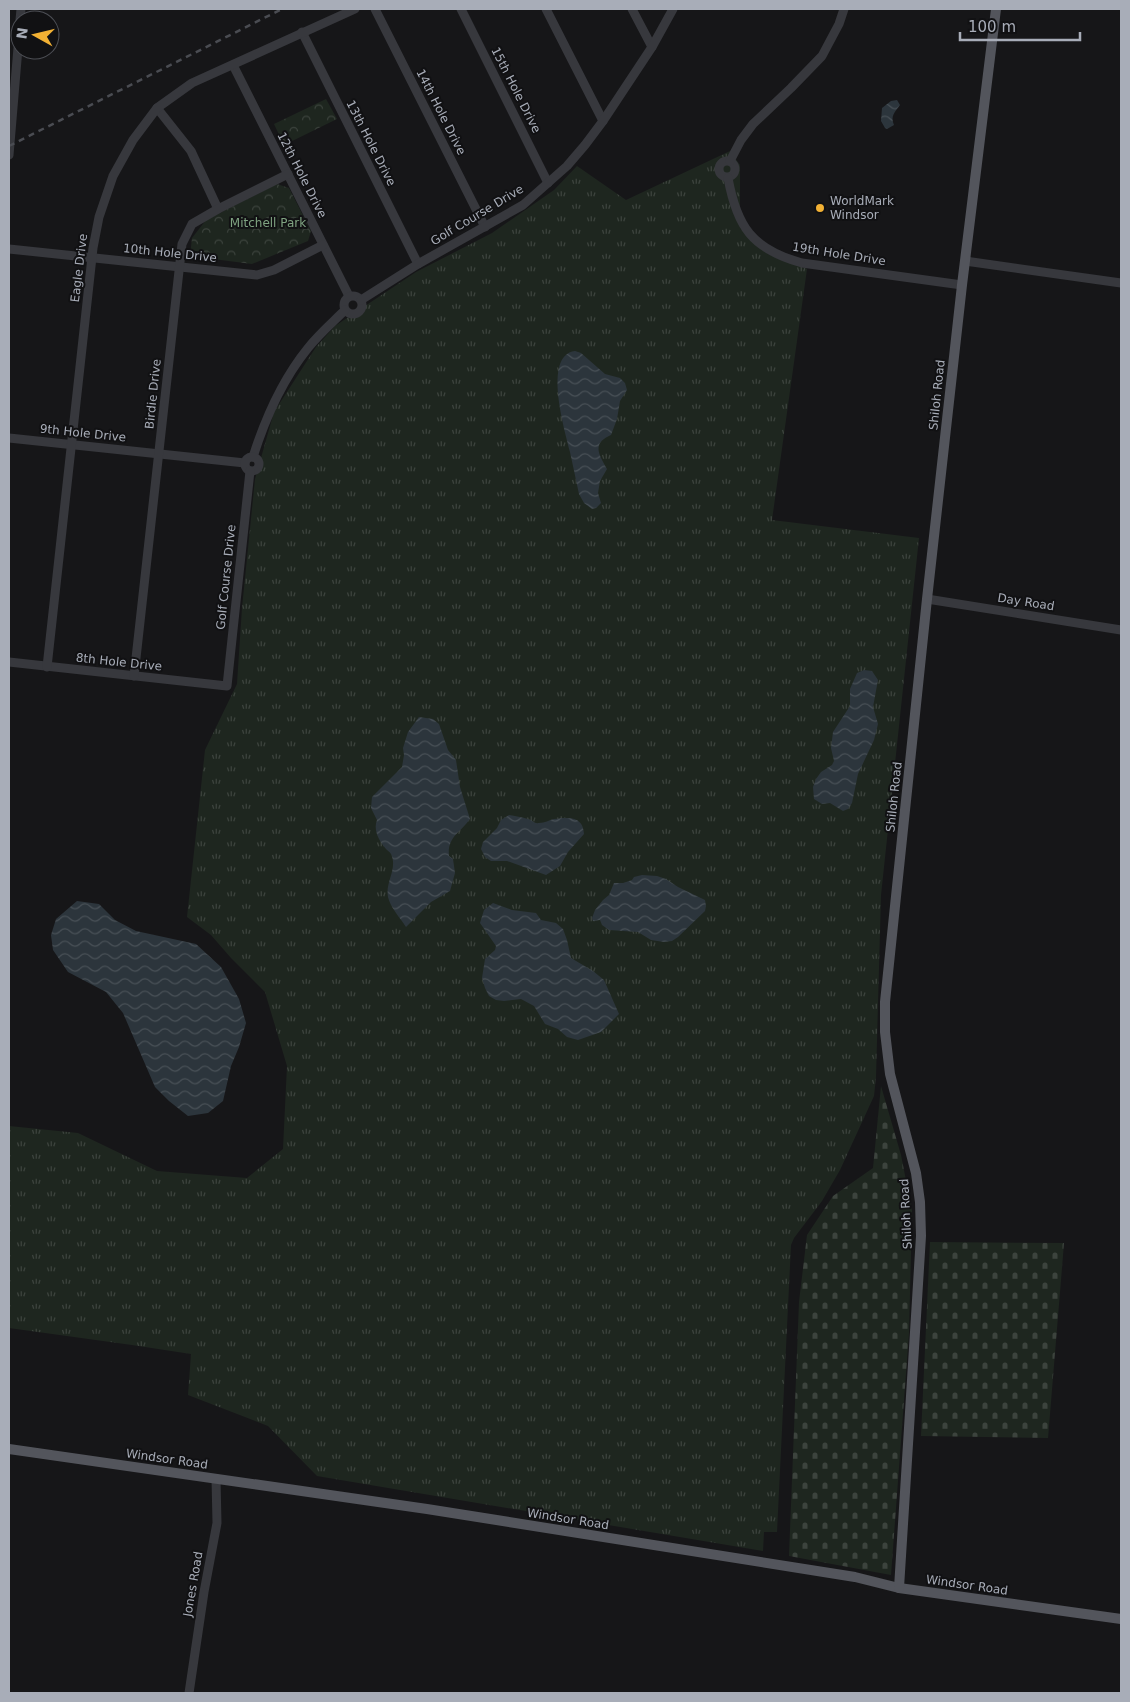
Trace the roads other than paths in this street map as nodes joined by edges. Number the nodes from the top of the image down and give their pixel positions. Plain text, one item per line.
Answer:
1 (355, 9) edge
2 (375, 9) edge
3 (461, 9) edge
4 (546, 9) edge
5 (632, 9) edge
6 (673, 9) edge
7 (844, 9) edge
8 (996, 9) edge
9 (302, 32) junction
10 (652, 47) junction
11 (17, 60) edge
12 (232, 65) junction
13 (157, 108) junction
14 (603, 121) junction
15 (9, 155) edge
16 (730, 162) junction
17 (288, 174) junction
18 (728, 178) junction
19 (548, 183) junction
20 (218, 209) junction
21 (485, 227) junction
22 (323, 245) junction
23 (9, 249) edge
24 (92, 257) junction
25 (965, 262) junction
26 (418, 264) junction
27 (180, 267) junction
28 (1121, 282) edge
29 (962, 285) junction
30 (349, 296) junction
31 (361, 300) junction
32 (346, 310) junction
33 (9, 438) edge
34 (72, 444) junction
35 (159, 454) junction
36 (247, 467) junction
37 (927, 599) junction
38 (1121, 630) edge
39 (9, 662) edge
40 (47, 666) junction
41 (134, 676) junction
42 (227, 686) joint
43 (9, 1450) edge
44 (216, 1479) junction
45 (899, 1588) junction
46 (1121, 1619) edge
47 (189, 1693) edge

1 - 9 street, Eagle Drive
2 - 21 street, 14th Hole Drive
3 - 19 street, 15th Hole Drive
4 - 14 street
5 - 10 street
6 - 10 street, Golf Course Drive
7 - 16 street, 19th Hole Drive
8 - 25 main road, Shiloh Road
9 - 12 street, Eagle Drive
9 - 26 street, 13th Hole Drive
10 - 14 street, Golf Course Drive
11 - 15 street
12 - 13 street, Eagle Drive
12 - 17 street, 12th Hole Drive
13 - 20 street
13 - 24 street, Eagle Drive
14 - 19 street, Golf Course Drive
16 - 18 street, 19th Hole Drive
16 - 18 street, 19th Hole Drive
17 - 20 street, Birdie Drive
17 - 22 street, 12th Hole Drive
18 - 29 street, 19th Hole Drive
19 - 21 street, Golf Course Drive
20 - 27 street, Birdie Drive
21 - 26 street, Golf Course Drive
22 - 27 street, 10th Hole Drive
22 - 30 street, 12th Hole Drive
23 - 24 street, 10th Hole Drive
24 - 27 street, 10th Hole Drive
24 - 34 street, Eagle Drive
25 - 28 street
25 - 29 main road, Shiloh Road
26 - 31 street, Golf Course Drive
27 - 35 street, Birdie Drive
29 - 37 main road, Shiloh Road
30 - 31 street
30 - 32 street
31 - 32 street
32 - 36 street
33 - 34 street, 9th Hole Drive
34 - 35 street, 9th Hole Drive
34 - 40 street, Eagle Drive
35 - 36 street, 9th Hole Drive
35 - 41 street, Birdie Drive
36 - 42 street, Golf Course Drive
37 - 38 street, Day Road
37 - 45 main road, Shiloh Road
39 - 40 street, 8th Hole Drive
40 - 41 street, 8th Hole Drive
41 - 42 street, 8th Hole Drive
43 - 44 main road, Windsor Road
44 - 45 main road, Windsor Road
44 - 47 street, Jones Road
45 - 46 main road, Windsor Road

